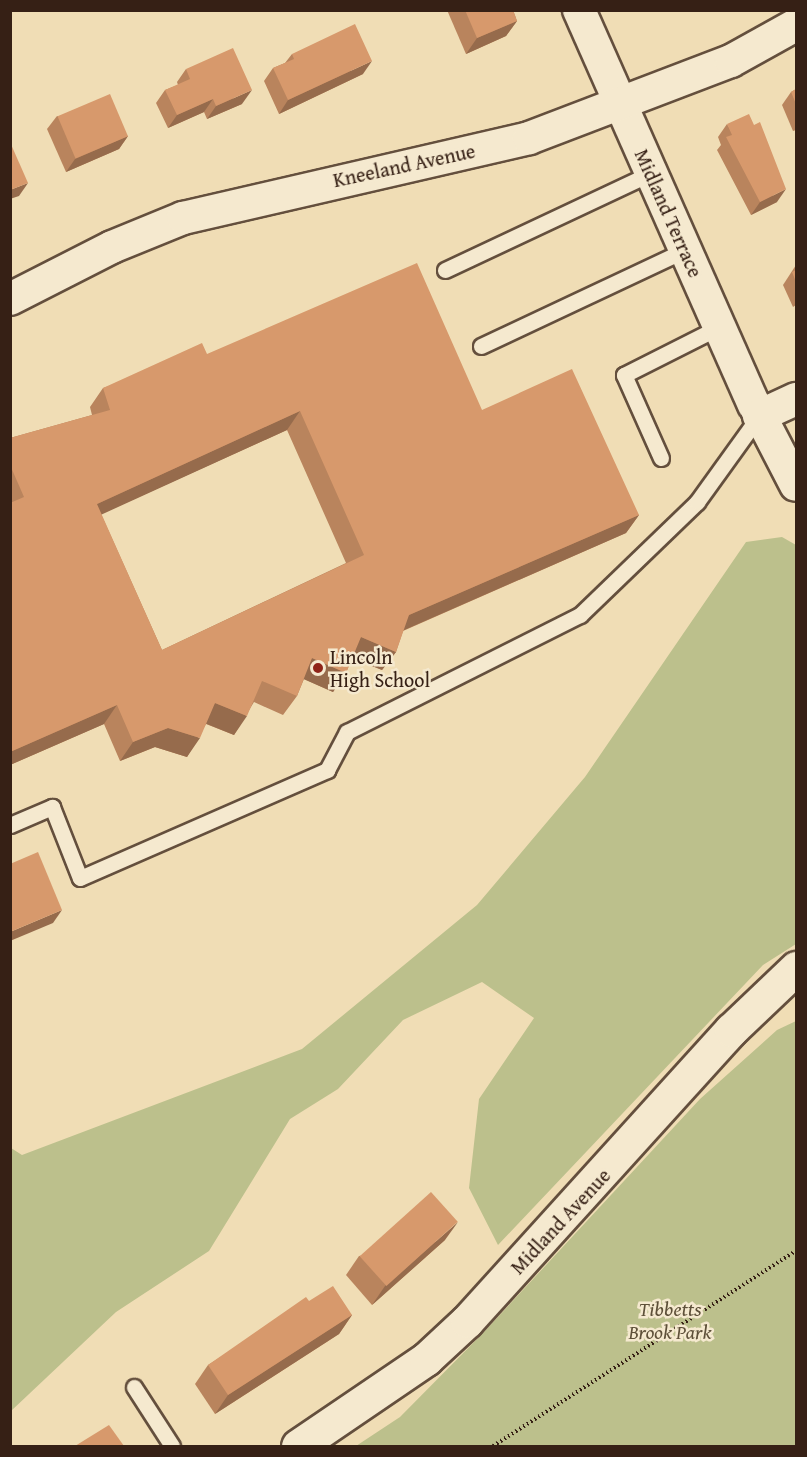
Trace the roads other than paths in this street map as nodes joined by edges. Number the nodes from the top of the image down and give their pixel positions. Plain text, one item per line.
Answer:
1 (579, 10) edge
2 (796, 25) edge
3 (621, 106) junction
4 (651, 173) junction
5 (685, 250) junction
6 (445, 270) dead end
7 (10, 299) edge
8 (719, 327) junction
9 (481, 346) dead end
10 (796, 399) edge
11 (759, 416) junction
12 (661, 458) dead end
13 (796, 485) edge
14 (10, 825) edge
15 (796, 968) edge
16 (134, 1387) dead end
17 (172, 1446) edge
18 (298, 1446) edge

1 - 3 street, Midland Terrace
2 - 3 street, Kneeland Avenue
3 - 4 street, Midland Terrace
3 - 7 street, Kneeland Avenue
4 - 5 street, Midland Terrace
4 - 6 lane
5 - 8 street, Midland Terrace
5 - 9 lane
8 - 11 street, Midland Terrace
8 - 12 lane
10 - 11 street
11 - 13 street, Midland Terrace
11 - 14 lane
15 - 18 street, Midland Avenue
16 - 17 lane

